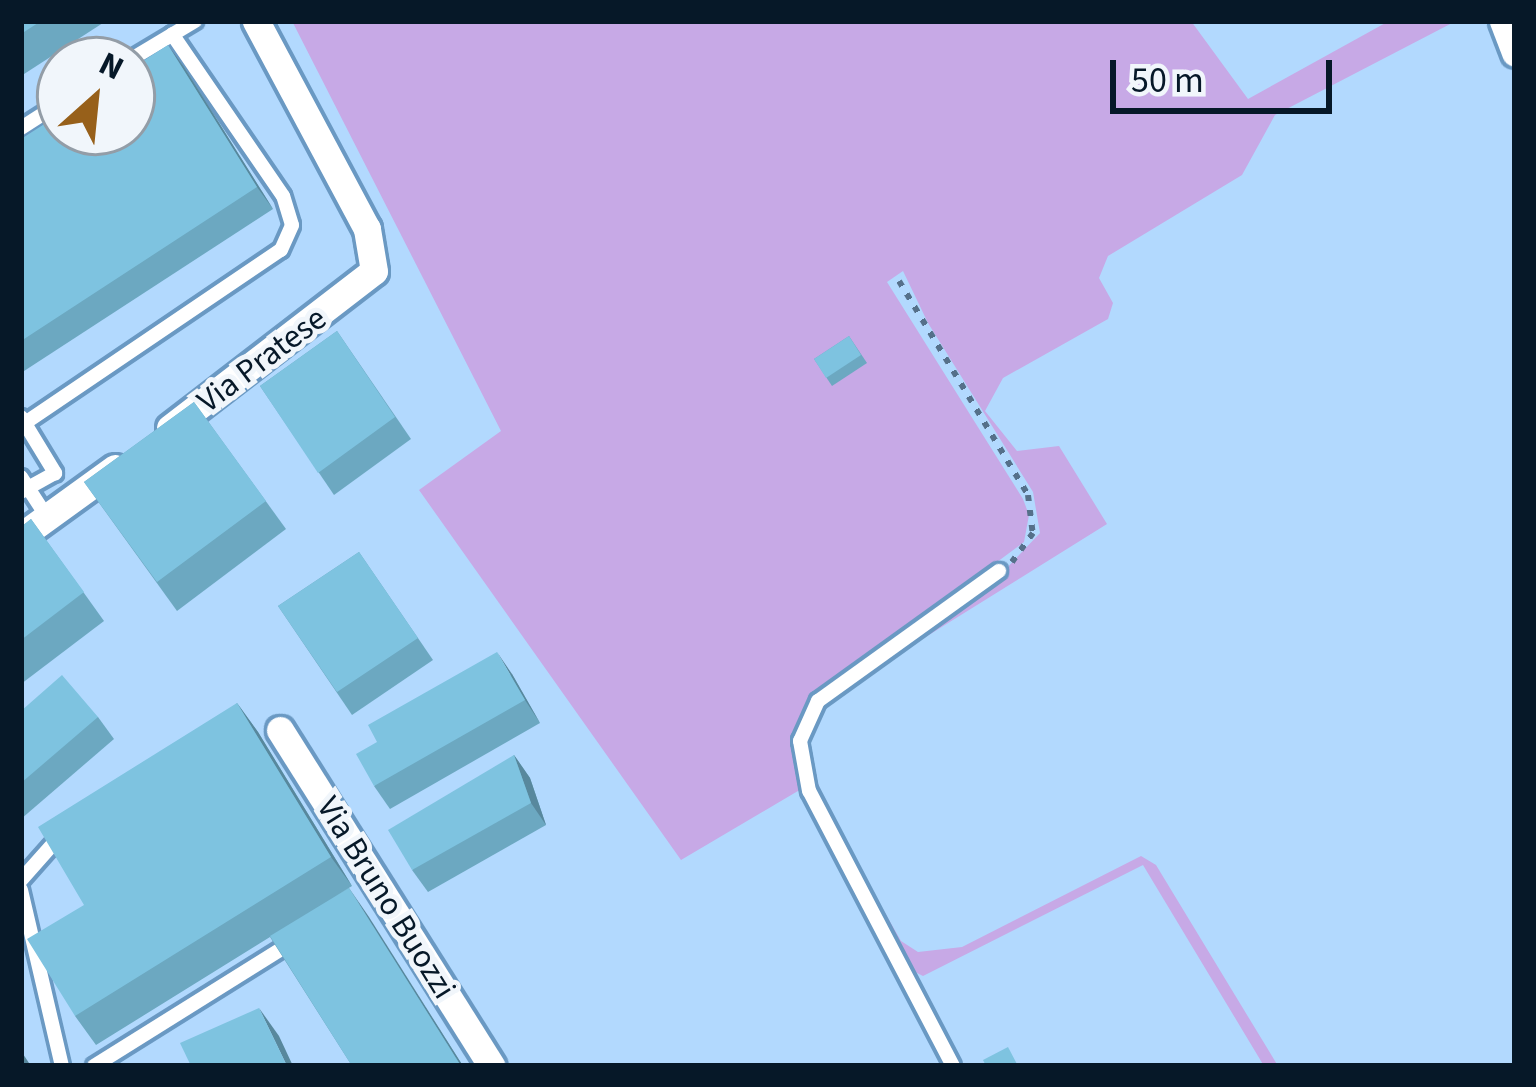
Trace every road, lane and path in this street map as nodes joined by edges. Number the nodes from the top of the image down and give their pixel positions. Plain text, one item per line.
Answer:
1 (195, 21) edge
2 (256, 21) edge
3 (1502, 21) edge
4 (172, 34) junction
5 (156, 44) edge
6 (1515, 53) edge
7 (899, 280) dead end
8 (23, 420) edge
9 (21, 477) edge
10 (21, 492) edge
11 (46, 518) junction
12 (21, 536) edge
13 (1000, 571) joint
14 (280, 730) dead end
15 (80, 820) edge
16 (21, 880) edge
17 (21, 890) edge
18 (314, 928) edge
19 (62, 1066) edge
20 (94, 1066) edge
21 (492, 1066) edge
22 (953, 1066) edge

1 - 4 lane
2 - 11 street, Via Pratese
3 - 6 street
4 - 5 lane
4 - 8 lane
7 - 13 path
8 - 10 lane
9 - 11 lane
11 - 12 street, Via Pratese
13 - 22 lane
14 - 21 street, Via Bruno Buozzi
15 - 16 lane
17 - 19 lane
18 - 20 lane

